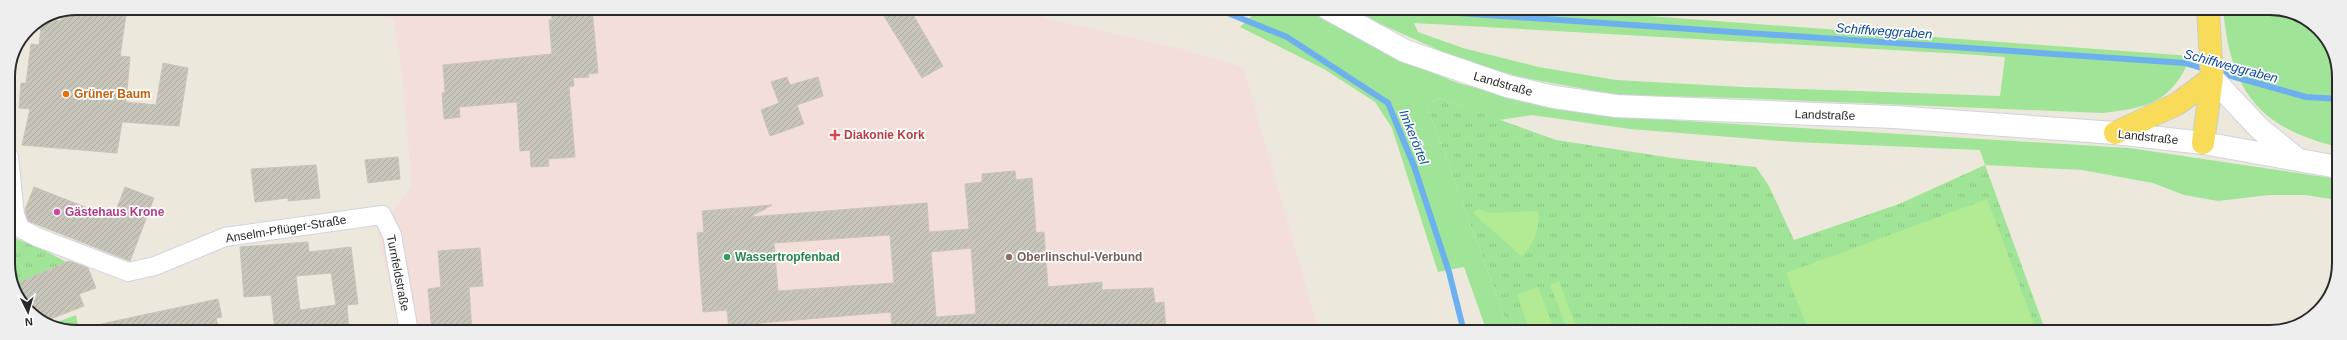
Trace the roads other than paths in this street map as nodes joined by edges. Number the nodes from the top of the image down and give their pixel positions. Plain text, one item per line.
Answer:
1 (1341, 15) edge
2 (2208, 15) edge
3 (2212, 78) junction
4 (2115, 133) junction
5 (2203, 143) junction
6 (2298, 160) junction
7 (2332, 166) edge
8 (15, 206) edge
9 (382, 215) joint
10 (408, 325) edge

1 - 4 main road, Landstraße
2 - 3 highway
3 - 4 highway
3 - 5 highway
3 - 6 main road
4 - 5 main road, Landstraße
5 - 6 main road, Landstraße
6 - 7 main road, Landstraße
8 - 9 street, Anselm-Pflüger-Straße
9 - 10 street, Turnfeldstraße

